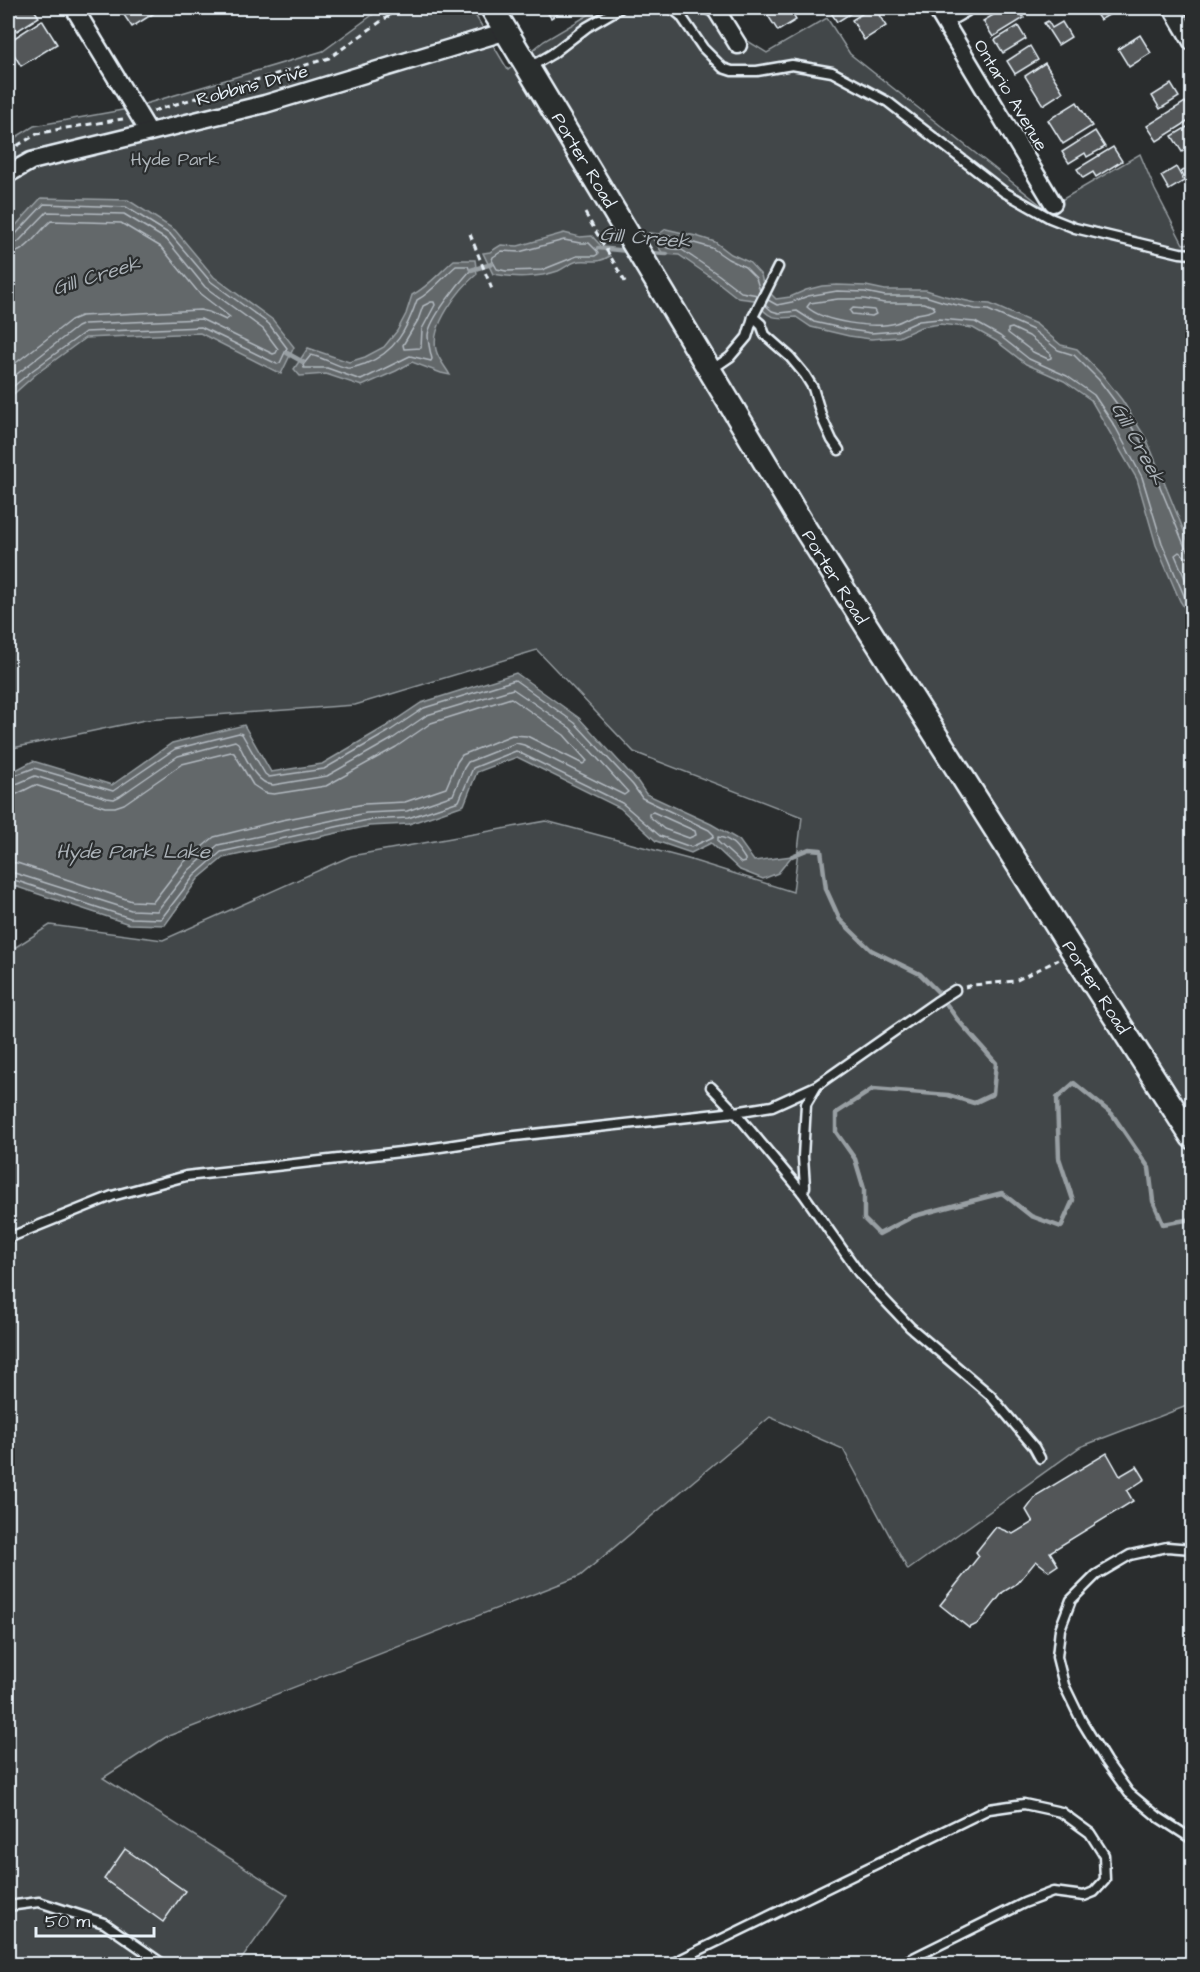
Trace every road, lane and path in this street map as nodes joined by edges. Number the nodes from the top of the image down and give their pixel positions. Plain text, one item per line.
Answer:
1 (74, 8) edge
2 (400, 8) edge
3 (492, 8) edge
4 (620, 8) edge
5 (671, 8) edge
6 (716, 8) edge
7 (965, 8) edge
8 (1172, 8) edge
9 (940, 14) edge
10 (507, 31) junction
11 (1192, 42) edge
12 (738, 45) dead end
13 (529, 68) junction
14 (139, 115) junction
15 (149, 132) junction
16 (8, 151) edge
17 (8, 174) edge
18 (1053, 203) dead end
19 (585, 213) dead end
20 (470, 234) dead end
21 (1192, 254) edge
22 (778, 267) dead end
23 (627, 285) dead end
24 (493, 292) dead end
25 (753, 317) junction
26 (710, 370) junction
27 (839, 450) dead end
28 (1072, 951) junction
29 (955, 990) joint
30 (816, 1086) junction
31 (711, 1087) dead end
32 (735, 1112) junction
33 (1192, 1137) edge
34 (802, 1192) junction
35 (8, 1238) edge
36 (1040, 1458) dead end
37 (1192, 1550) edge
38 (1192, 1839) edge
39 (8, 1906) edge
40 (164, 1965) edge
41 (671, 1965) edge
42 (901, 1965) edge

1 - 14 street
2 - 14 path
3 - 10 main road, Porter Road
4 - 13 lane
5 - 21 lane
6 - 12 street
7 - 9 street
8 - 11 street
9 - 18 street, Ontario Avenue
10 - 13 main road, Porter Road
10 - 15 street, Robbins Drive
13 - 26 main road, Porter Road
14 - 15 street
14 - 16 path
15 - 17 street, Robbins Drive
19 - 23 path
20 - 24 path
22 - 25 lane
25 - 26 lane
25 - 27 lane
26 - 28 main road, Porter Road
28 - 29 path
28 - 33 main road, Porter Road
29 - 30 lane
30 - 32 lane
30 - 34 lane
31 - 32 lane
32 - 34 lane
32 - 35 lane
34 - 36 lane
37 - 38 lane
39 - 40 lane
41 - 42 lane

